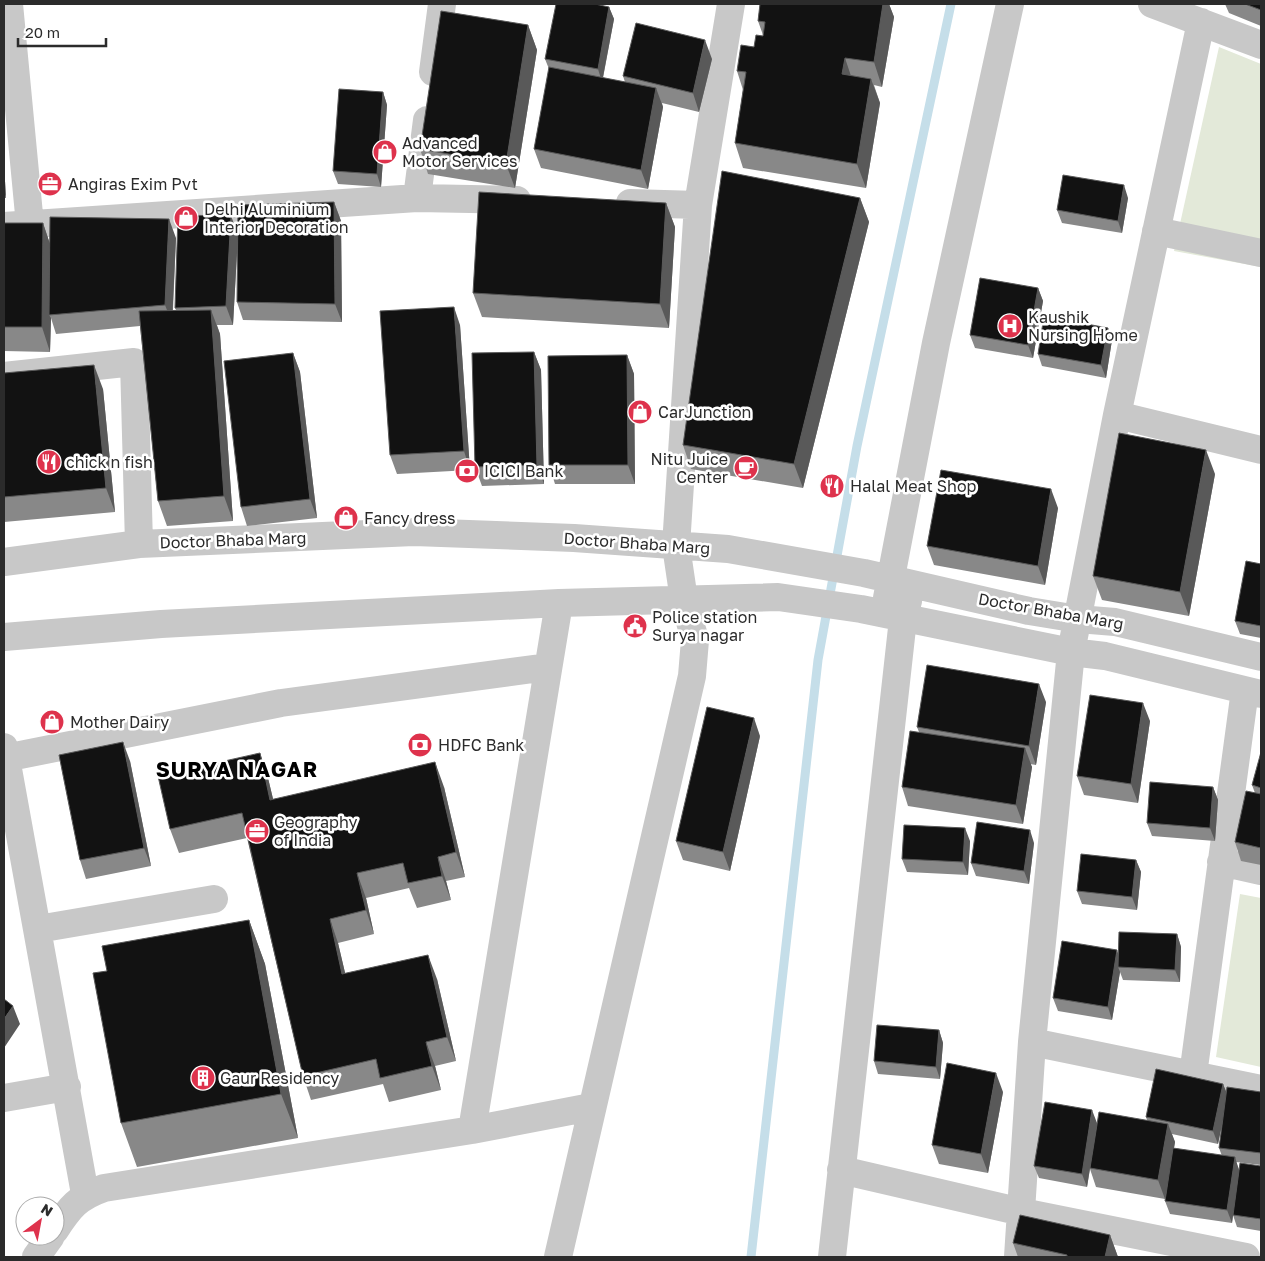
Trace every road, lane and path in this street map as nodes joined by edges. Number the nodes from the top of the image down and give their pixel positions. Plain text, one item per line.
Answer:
1 (9, 4) edge
2 (442, 4) edge
3 (731, 4) edge
4 (1010, 4) edge
5 (1152, 4) edge
6 (1201, 22) junction
7 (1261, 45) edge
8 (417, 198) junction
9 (543, 201) edge
10 (601, 203) edge
11 (698, 205) junction
12 (17, 226) edge
13 (1156, 231) junction
14 (1261, 253) edge
15 (4, 376) edge
16 (1117, 415) junction
17 (1261, 450) edge
18 (139, 544) junction
19 (676, 546) junction
20 (4, 562) edge
21 (901, 582) junction
22 (684, 600) junction
23 (559, 602) junction
24 (883, 614) junction
25 (1078, 619) junction
26 (4, 637) edge
27 (1071, 652) junction
28 (1261, 657) edge
29 (548, 667) junction
30 (1253, 692) edge
31 (5, 752) edge
32 (1221, 862) junction
33 (1261, 871) edge
34 (214, 899) dead end
35 (38, 929) junction
36 (1032, 1042) junction
37 (1193, 1075) junction
38 (67, 1087) junction
39 (1261, 1088) edge
40 (4, 1098) edge
41 (591, 1107) junction
42 (472, 1130) junction
43 (841, 1170) junction
44 (85, 1194) junction
45 (1022, 1212) junction
46 (65, 1215) edge
47 (44, 1246) edge
48 (36, 1257) edge
49 (558, 1257) edge
50 (832, 1257) edge
51 (1018, 1257) edge
52 (1246, 1257) edge

1 - 12 street
2 - 8 street
3 - 11 street
4 - 21 street
5 - 6 street
6 - 7 street
6 - 13 street
8 - 9 street
8 - 12 street
10 - 11 street
11 - 19 street
13 - 14 street
13 - 16 street
15 - 18 street
16 - 17 street
16 - 25 street
18 - 19 street, Doctor Bhaba Marg
18 - 20 street, Doctor Bhaba Marg
19 - 21 street, Doctor Bhaba Marg
19 - 22 street
21 - 24 street
21 - 25 street, Doctor Bhaba Marg
22 - 23 street
22 - 24 street
22 - 41 street
23 - 26 street
23 - 29 street
24 - 27 street
24 - 43 street
25 - 27 street
25 - 28 street, Doctor Bhaba Marg
27 - 30 street
27 - 36 street
29 - 31 street
29 - 42 street
30 - 32 street
31 - 35 street
32 - 33 street
32 - 37 street
34 - 35 street
35 - 38 street
36 - 37 street
36 - 45 street
37 - 39 street
38 - 40 street
38 - 44 street
41 - 42 street
41 - 49 street
42 - 44 street
43 - 45 street
43 - 50 street
44 - 46 street
45 - 51 street
45 - 52 street
47 - 48 street

